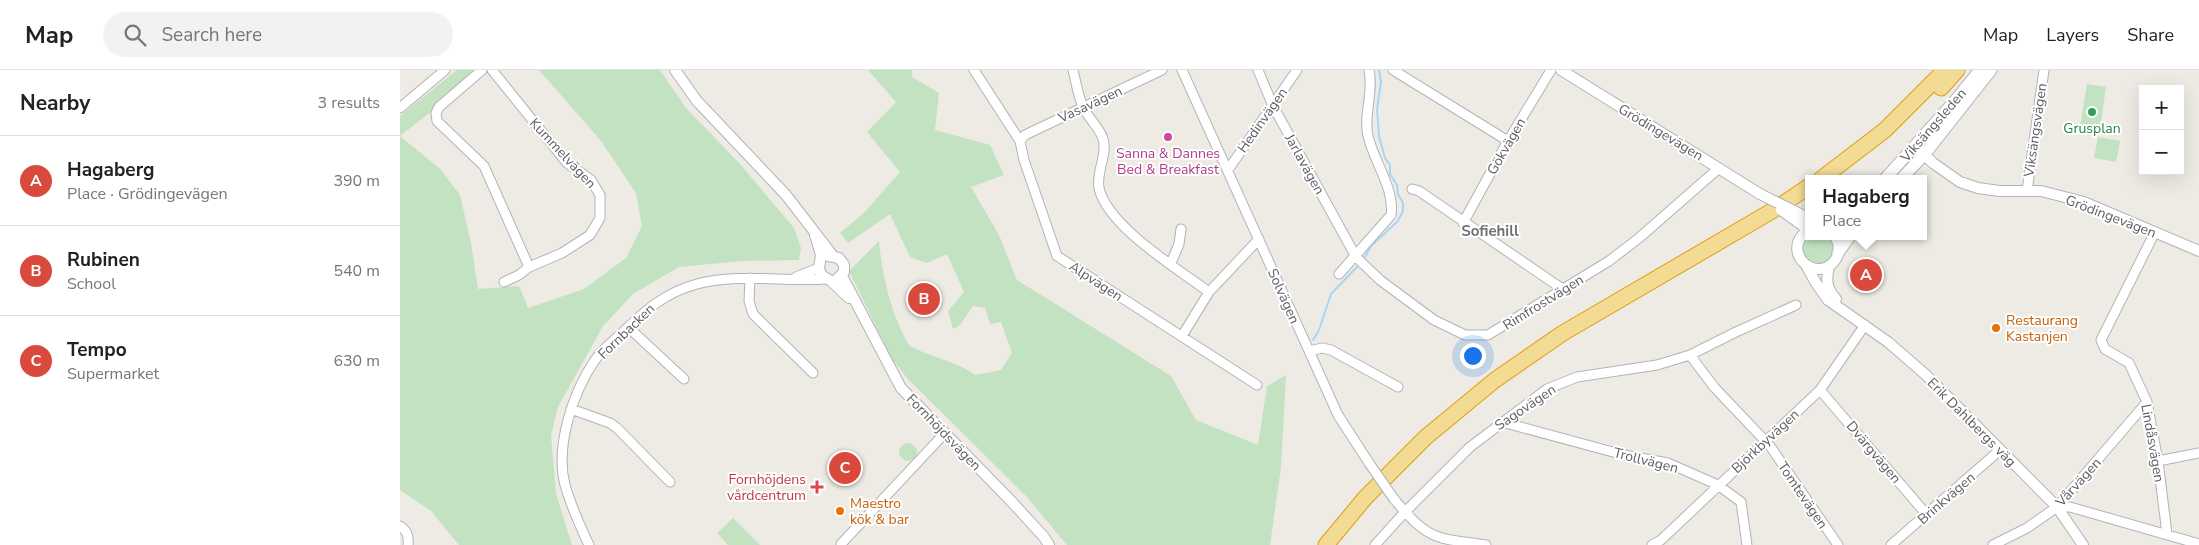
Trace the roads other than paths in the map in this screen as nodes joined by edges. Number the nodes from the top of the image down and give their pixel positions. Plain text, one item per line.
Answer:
1 (445, 70) edge
2 (482, 70) edge
3 (492, 70) edge
4 (675, 70) edge
5 (974, 70) edge
6 (1073, 70) edge
7 (1162, 70) edge
8 (1182, 70) edge
9 (1258, 70) edge
10 (1297, 70) edge
11 (1369, 70) edge
12 (1393, 70) edge
13 (1551, 70) edge
14 (1561, 70) edge
15 (1945, 70) edge
16 (1957, 70) edge
17 (1980, 70) edge
18 (1991, 70) edge
19 (2044, 70) edge
20 (401, 103) edge
21 (1083, 106) junction
22 (1273, 106) junction
23 (1020, 141) junction
24 (1508, 141) junction
25 (1920, 150) junction
26 (1719, 168) junction
27 (1228, 170) junction
28 (1826, 175) edge
29 (1844, 175) edge
30 (1890, 175) edge
31 (1904, 175) edge
32 (1412, 189) dead end
33 (1805, 189) edge
34 (2027, 191) junction
35 (1805, 202) edge
36 (1463, 223) junction
37 (812, 227) junction
38 (1805, 227) edge
39 (1181, 230) dead end
40 (2155, 232) junction
41 (1259, 239) junction
42 (1836, 240) edge
43 (1847, 240) edge
44 (2199, 251) edge
45 (1838, 253) junction
46 (833, 256) junction
47 (1356, 257) junction
48 (820, 264) junction
49 (1171, 264) junction
50 (1806, 265) junction
51 (1829, 266) junction
52 (529, 268) junction
53 (1339, 274) dead end
54 (842, 276) junction
55 (750, 278) junction
56 (789, 280) junction
57 (828, 280) junction
58 (504, 282) dead end
59 (1564, 290) junction
60 (1209, 292) junction
61 (1796, 305) dead end
62 (857, 306) junction
63 (1847, 311) junction
64 (1865, 324) junction
65 (628, 327) junction
66 (1182, 336) junction
67 (1309, 351) junction
68 (1690, 355) junction
69 (813, 373) dead end
70 (684, 379) dead end
71 (1257, 385) dead end
72 (1398, 387) dead end
73 (1820, 390) junction
74 (2148, 402) junction
75 (571, 409) junction
76 (1502, 422) junction
77 (944, 434) junction
78 (1765, 441) junction
79 (2000, 450) junction
80 (2199, 454) edge
81 (2158, 461) junction
82 (670, 482) dead end
83 (1718, 485) junction
84 (2057, 507) junction
85 (1404, 513) junction
86 (1927, 515) junction
87 (400, 526) edge
88 (2167, 534) junction
89 (841, 544) edge
90 (2199, 544) edge
91 (408, 545) edge
92 (589, 545) edge
93 (1050, 545) edge
94 (1326, 545) edge
95 (1338, 545) edge
96 (1375, 545) edge
97 (1486, 545) edge
98 (1652, 545) edge
99 (1747, 545) edge
100 (1838, 545) edge
101 (1891, 545) edge
102 (1993, 545) edge
103 (2083, 545) edge

1 - 20 street
2 - 52 street
3 - 52 street, Kummelvägen
4 - 37 street, Fornhöjdsvägen
5 - 23 street, Alpvägen
6 - 21 street
7 - 21 street, Vasavägen
8 - 27 street, Solvägen
9 - 22 street, Jarlavägen
10 - 22 street, Hedinvägen
11 - 47 street
12 - 24 street
13 - 24 street, Gökvägen
14 - 26 street, Grödingevägen
15 - 28 highway
16 - 29 highway
17 - 25 main road, Viksängsleden
18 - 25 main road, Viksängsleden
19 - 34 street, Viksängsvägen
21 - 23 street, Vasavägen
21 - 49 street
22 - 27 street, Hedinvägen
22 - 47 street, Jarlavägen
23 - 66 street, Alpvägen
24 - 36 street, Gökvägen
25 - 30 main road, Viksängsleden
25 - 31 main road, Viksängsleden
25 - 34 street, Grödingevägen
26 - 38 street, Grödingevägen, bridge
26 - 59 street, Rimfrostvägen
27 - 41 street, Solvägen
32 - 36 street
33 - 94 highway
34 - 40 street, Grödingevägen
35 - 95 highway
36 - 59 street
37 - 46 street, Fornhöjdsvägen
37 - 48 street, Fornhöjdsvägen
38 - 50 street, Grödingevägen
39 - 49 street
40 - 44 street, Grödingevägen
40 - 74 street, Lindåsvägen
41 - 60 street
41 - 67 street, Solvägen
42 - 45 street
43 - 45 main road
45 - 51 street
46 - 48 street
46 - 54 street, Fornhöjdsvägen
47 - 53 street
47 - 59 street, Rimfrostvägen
48 - 56 street, Fornbacken
48 - 57 street, Fornhöjdsvägen
49 - 60 street
50 - 51 street
50 - 63 street, Erik Dahlbergs väg
51 - 63 street, Erik Dahlbergs väg
52 - 58 street, Kummelvägen
54 - 57 street
54 - 62 street, Fornhöjdsvägen
55 - 56 street, Fornbacken
55 - 65 street, Fornbacken
55 - 69 street
56 - 57 street, Fornbacken
57 - 62 street, Fornhöjdsvägen
60 - 66 street
61 - 68 street, Sagovägen
62 - 77 street, Fornhöjdsvägen
63 - 64 street, Erik Dahlbergs väg
64 - 73 street, Björkbyvägen
64 - 79 street, Erik Dahlbergs väg
65 - 70 street
65 - 75 street, Fornbacken
66 - 71 street, Alpvägen
67 - 72 street
67 - 85 street, Solvägen, bridge
68 - 76 street, Sagovägen
68 - 78 street, Tomtevägen
73 - 78 street, Björkbyvägen
73 - 86 street, Dvärgvägen
74 - 81 street, Lindåsvägen
74 - 84 street, Vårvägen
75 - 82 street
75 - 92 street, Fornbacken
76 - 83 street, Trollvägen
76 - 85 street, Sagovägen
77 - 89 street
77 - 93 street, Fornhöjdsvägen
78 - 83 street, Björkbyvägen
78 - 100 street, Tomtevägen
79 - 84 street, Erik Dahlbergs väg
79 - 86 street, Brinkvägen
80 - 81 street
81 - 88 street, Lindåsvägen
83 - 98 street, Björkbyvägen
83 - 99 street, Trollvägen
84 - 88 street
84 - 102 street, Vårvägen
84 - 103 street, Erik Dahlbergs väg
85 - 96 street, Sagovägen
85 - 97 street, Solvägen
86 - 101 street, Brinkvägen
87 - 91 street
88 - 90 street

